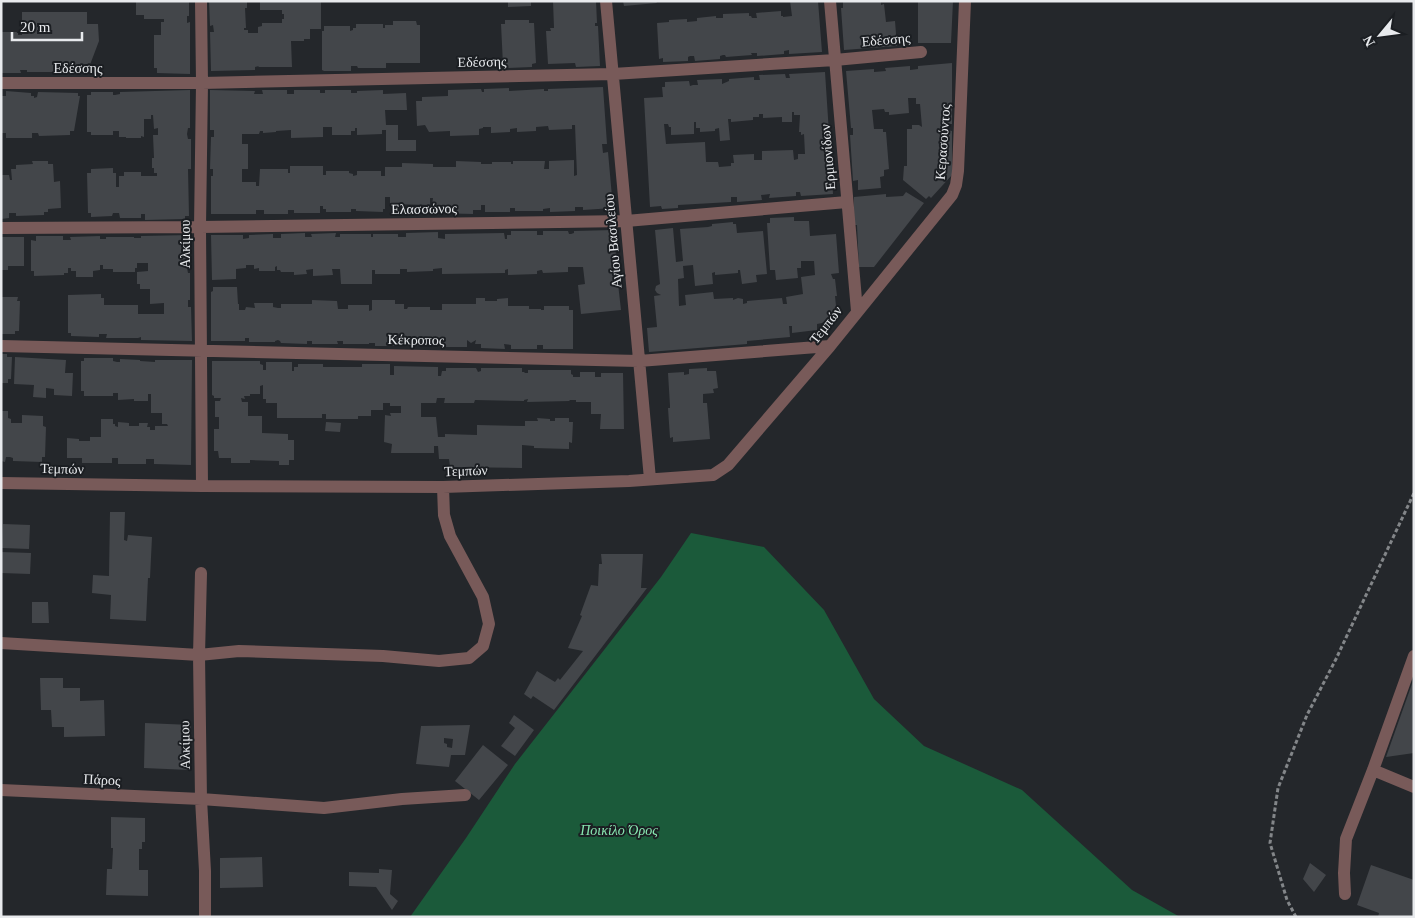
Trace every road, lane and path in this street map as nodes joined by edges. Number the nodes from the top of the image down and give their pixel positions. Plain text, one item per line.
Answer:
1 (201, 1) edge
2 (606, 1) edge
3 (830, 1) edge
4 (966, 1) edge
5 (921, 52) dead end
6 (835, 60) junction
7 (613, 74) junction
8 (1, 83) edge
9 (202, 83) junction
10 (847, 202) junction
11 (626, 221) junction
12 (200, 227) junction
13 (1, 228) edge
14 (857, 311) junction
15 (1, 346) edge
16 (830, 346) junction
17 (201, 350) junction
18 (639, 361) junction
19 (650, 479) junction
20 (1, 483) edge
21 (202, 486) junction
22 (443, 488) junction
23 (1414, 493) edge
24 (201, 573) dead end
25 (1, 643) edge
26 (199, 655) junction
27 (1414, 656) edge
28 (1373, 770) junction
29 (1414, 787) edge
30 (1, 790) edge
31 (466, 795) dead end
32 (201, 799) junction
33 (1345, 894) dead end
34 (205, 917) edge
35 (1296, 917) edge

1 - 9 street, Αλκίμου
2 - 7 street, Αγίου Βασιλείου
3 - 6 street, Ερμιονίδων
4 - 14 street, Κερασούντος
5 - 6 street, Εδέσσης
6 - 7 street, Εδέσσης
6 - 10 street, Ερμιονίδων
7 - 9 street, Εδέσσης
7 - 11 street, Αγίου Βασιλείου
8 - 9 street, Εδέσσης
9 - 12 street, Αλκίμου
10 - 11 street, Ελασσώνος
10 - 14 street, Ερμιονίδων
11 - 12 street, Ελασσώνος
11 - 18 street, Αγίου Βασιλείου
12 - 13 street, Ελασσώνος
12 - 17 street, Αλκίμου
14 - 16 street, Τεμπών
15 - 17 street, Κέκροπος
16 - 18 street, Κέκροπος
16 - 19 street, Τεμπών
17 - 18 street, Κέκροπος
17 - 21 street, Αλκίμου
18 - 19 street, Αγίου Βασιλείου
19 - 22 street, Τεμπών
20 - 21 street, Τεμπών
21 - 22 street, Τεμπών
22 - 26 street
23 - 35 path
24 - 26 street, Αλκίμου
25 - 26 street
26 - 32 street, Αλκίμου
27 - 28 street
28 - 29 street
28 - 33 street
30 - 32 street, Πάρος
31 - 32 street, Πάρος
32 - 34 street, Αλκίμου

